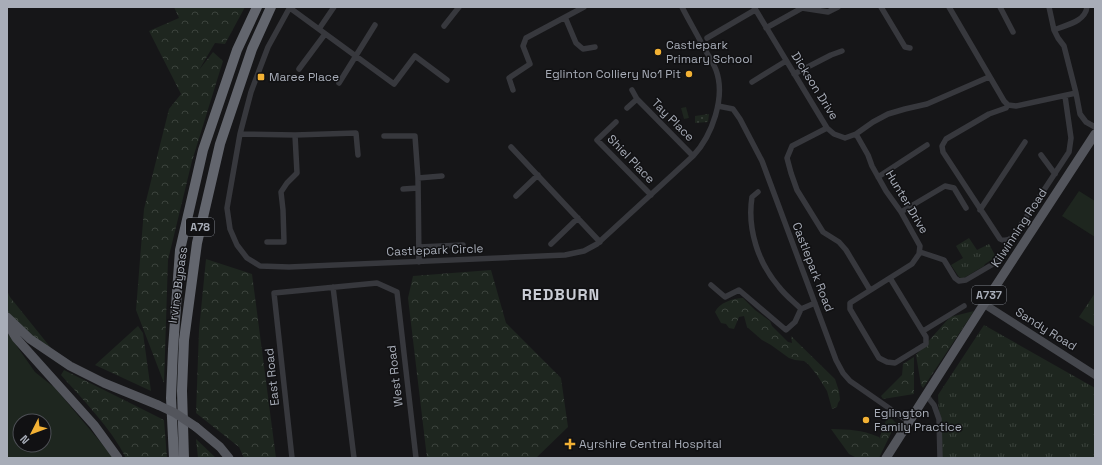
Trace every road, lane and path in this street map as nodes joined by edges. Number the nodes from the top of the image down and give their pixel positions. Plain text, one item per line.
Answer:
1 (257, 7) edge
2 (271, 7) edge
3 (290, 7) edge
4 (334, 7) edge
5 (459, 7) edge
6 (584, 7) edge
7 (682, 7) edge
8 (838, 7) edge
9 (881, 7) edge
10 (949, 7) edge
11 (1000, 7) edge
12 (1049, 7) edge
13 (1087, 7) edge
14 (754, 8) edge
15 (565, 17) junction
16 (375, 26) dead end
17 (444, 26) dead end
18 (766, 28) junction
19 (319, 29) junction
20 (1054, 30) junction
21 (1013, 32) dead end
22 (325, 34) junction
23 (707, 38) dead end
24 (594, 47) dead end
25 (910, 48) dead end
26 (842, 51) dead end
27 (355, 56) junction
28 (786, 61) junction
29 (299, 68) dead end
30 (794, 74) junction
31 (989, 77) junction
32 (447, 80) dead end
33 (752, 82) dead end
34 (339, 83) dead end
35 (513, 90) dead end
36 (632, 90) dead end
37 (1076, 94) junction
38 (1065, 96) junction
39 (637, 99) junction
40 (1008, 105) junction
41 (718, 106) junction
42 (627, 108) dead end
43 (616, 122) dead end
44 (1095, 127) edge
45 (826, 128) junction
46 (240, 134) junction
47 (856, 134) junction
48 (1095, 134) edge
49 (295, 135) junction
50 (384, 136) dead end
51 (1025, 142) dead end
52 (927, 145) dead end
53 (511, 147) dead end
54 (358, 155) dead end
55 (1041, 155) dead end
56 (693, 156) junction
57 (1055, 174) junction
58 (442, 176) dead end
59 (538, 176) junction
60 (878, 177) junction
61 (418, 178) junction
62 (418, 188) junction
63 (403, 190) dead end
64 (758, 192) dead end
65 (651, 195) junction
66 (516, 196) dead end
67 (966, 208) dead end
68 (980, 210) junction
69 (901, 212) junction
70 (578, 218) junction
71 (267, 242) dead end
72 (600, 242) junction
73 (551, 244) dead end
74 (463, 245) dead end
75 (419, 247) junction
76 (920, 252) junction
77 (1000, 260) dead end
78 (419, 262) junction
79 (890, 278) junction
80 (711, 285) dead end
81 (333, 287) junction
82 (870, 290) junction
83 (815, 303) junction
84 (984, 304) junction
85 (964, 306) dead end
86 (801, 309) junction
87 (7, 317) edge
88 (7, 323) edge
89 (923, 331) junction
90 (1095, 375) edge
91 (926, 395) junction
92 (909, 422) junction
93 (118, 458) edge
94 (174, 458) edge
95 (184, 458) edge
96 (229, 458) edge
97 (292, 458) edge
98 (354, 458) edge
99 (416, 458) edge
100 (886, 458) edge
101 (940, 458) edge

1 - 94 highway, Irvine Bypass / A78
2 - 95 highway, Irvine Bypass / A78
3 - 19 street
3 - 46 street, Castlepark Circle
4 - 19 street
5 - 17 street
6 - 15 street
7 - 41 street, Castlepark Circle
8 - 18 street
9 - 25 street
10 - 31 street
11 - 21 street
12 - 20 street
13 - 20 street
14 - 18 street, Dickson Drive
14 - 23 street
15 - 24 street
15 - 35 street
16 - 27 street
18 - 28 street, Dickson Drive
19 - 22 street
20 - 37 street
22 - 27 street
22 - 29 street
26 - 30 street
27 - 32 street
27 - 34 street
28 - 30 street, Dickson Drive
28 - 33 street
30 - 45 street, Dickson Drive
31 - 40 street
31 - 47 street
36 - 39 street, Tay Place
37 - 38 street
37 - 44 street
38 - 40 street
38 - 57 street
39 - 42 street, Tay Place
39 - 56 street, Tay Place
40 - 68 street
41 - 56 street, Castlepark Circle
41 - 83 street, Castlepark Road
43 - 65 street, Shiel Place
45 - 47 street, Dickson Drive
45 - 82 street
46 - 49 street
46 - 78 street, Castlepark Circle
47 - 60 street, Hunter Drive
48 - 84 main road, Kilwinning Road / A737
49 - 54 street
49 - 71 street
50 - 61 street
51 - 68 street
52 - 60 street
53 - 59 street
55 - 57 street
56 - 65 street, Castlepark Circle
57 - 68 street
58 - 61 street
59 - 66 street
59 - 70 street
60 - 69 street, Hunter Drive
61 - 62 street
62 - 63 street
62 - 75 street
64 - 86 street
65 - 72 street, Castlepark Circle
67 - 69 street
69 - 76 street, Hunter Drive
70 - 72 street
70 - 73 street
72 - 78 street, Castlepark Circle
74 - 75 street
75 - 78 street
76 - 77 street
76 - 79 street, Hunter Drive
79 - 82 street, Hunter Drive
79 - 89 street
80 - 86 street
81 - 97 street, East Road
81 - 98 street
81 - 99 street, West Road
82 - 89 street, Hunter Drive
83 - 86 street
83 - 92 street, Castlepark Road
84 - 90 main road, Sandy Road
84 - 91 main road, Kilwinning Road / A737
85 - 89 street
87 - 96 main road, bridge
88 - 93 main road
91 - 92 main road, Kilwinning Road / A737
91 - 101 street
92 - 100 main road, Kilwinning Road / A737

